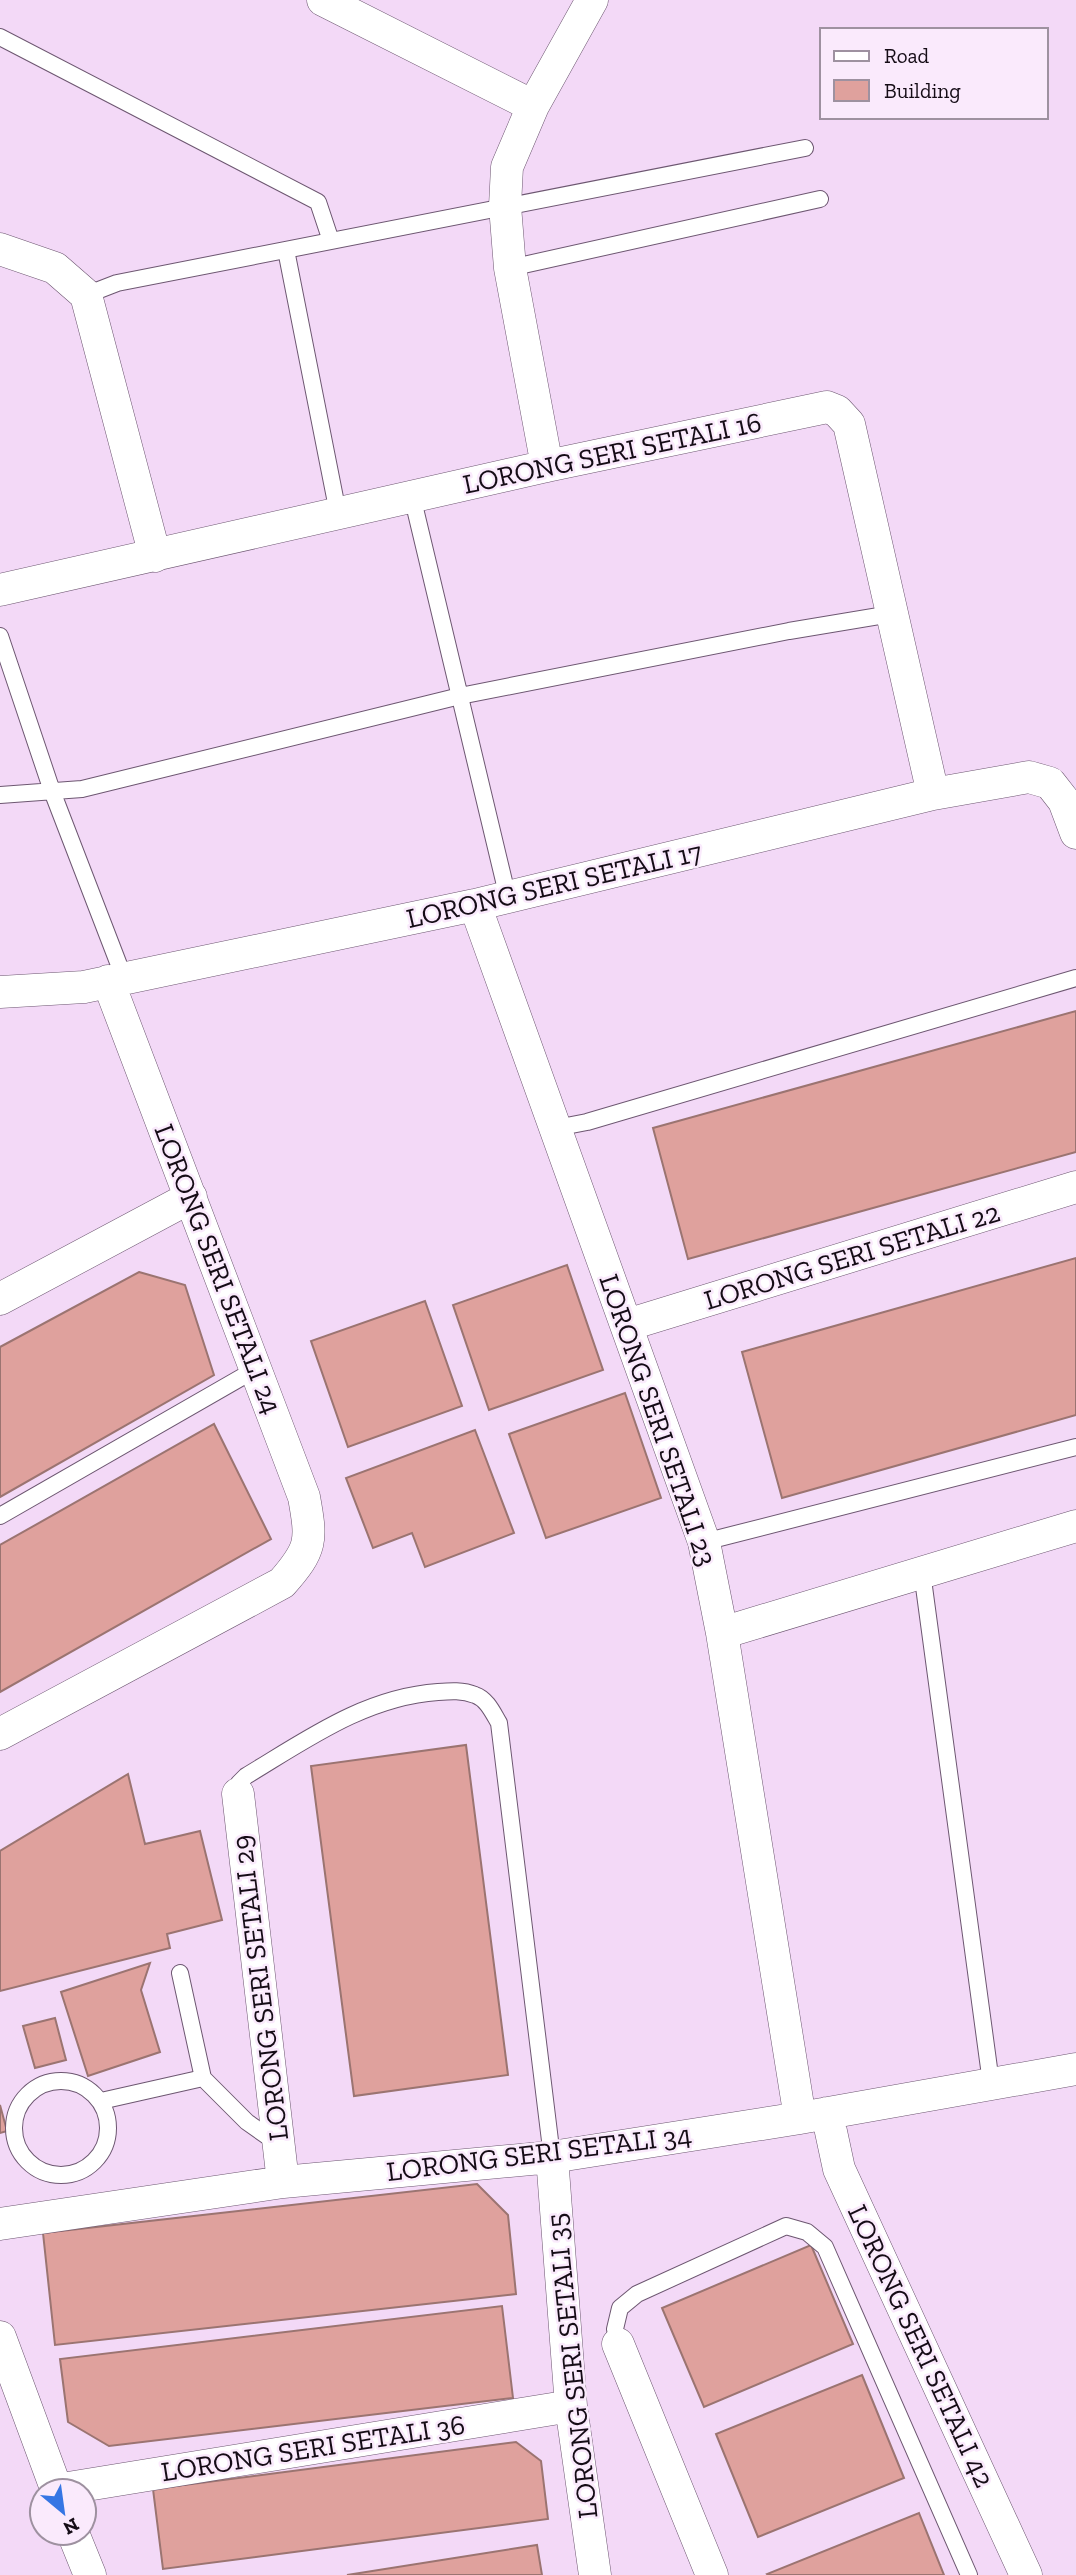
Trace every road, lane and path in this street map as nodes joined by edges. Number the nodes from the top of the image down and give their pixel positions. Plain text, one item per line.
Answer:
1 (323, 0) edge
2 (592, 0) edge
3 (0, 37) edge
4 (533, 106) junction
5 (805, 148) dead end
6 (820, 199) dead end
7 (505, 206) junction
8 (331, 241) junction
9 (0, 249) edge
10 (286, 250) junction
11 (510, 268) junction
12 (86, 295) junction
13 (547, 466) junction
14 (412, 496) junction
15 (338, 513) junction
16 (155, 556) junction
17 (0, 590) edge
18 (891, 614) junction
19 (0, 636) edge
20 (460, 695) junction
21 (52, 791) junction
22 (933, 794) junction
23 (0, 795) edge
24 (1076, 833) edge
25 (508, 898) junction
26 (475, 905) junction
27 (1076, 978) edge
28 (116, 980) junction
29 (0, 992) edge
30 (556, 1128) junction
31 (1076, 1187) edge
32 (191, 1197) junction
33 (0, 1298) edge
34 (627, 1325) junction
35 (256, 1369) junction
36 (1076, 1447) edge
37 (0, 1516) edge
38 (1076, 1526) edge
39 (704, 1542) junction
40 (922, 1573) junction
41 (722, 1633) junction
42 (0, 1734) edge
43 (237, 1794) joint
44 (180, 1973) dead end
45 (1076, 2069) edge
46 (203, 2078) junction
47 (991, 2083) junction
48 (101, 2101) junction
49 (813, 2116) junction
50 (277, 2143) junction
51 (552, 2157) junction
52 (283, 2182) junction
53 (0, 2224) edge
54 (0, 2337) edge
55 (618, 2344) joint
56 (571, 2406) junction
57 (51, 2477) edge
58 (98, 2484) edge
59 (79, 2547) edge
60 (90, 2575) edge
61 (595, 2575) edge
62 (712, 2575) edge
63 (969, 2575) edge
64 (1026, 2575) edge

1 - 4 street
2 - 4 street
3 - 8 lane
4 - 7 street
5 - 7 lane
6 - 11 lane
7 - 8 lane
7 - 11 street
8 - 10 lane
9 - 12 street
10 - 12 lane
10 - 15 lane
11 - 13 street
12 - 16 street
13 - 14 street, LORONG SERI SETALI 16
13 - 18 street, LORONG SERI SETALI 16
14 - 15 street, LORONG SERI SETALI 16
14 - 20 lane
15 - 16 street, LORONG SERI SETALI 16
16 - 17 street, LORONG SERI SETALI 16
18 - 20 lane
18 - 22 street, LORONG SERI SETALI 16
19 - 21 lane
20 - 21 lane
20 - 25 lane
21 - 23 lane
21 - 28 lane
22 - 24 street, LORONG SERI SETALI 17
22 - 25 street, LORONG SERI SETALI 17
25 - 26 street, LORONG SERI SETALI 17
26 - 28 street, LORONG SERI SETALI 17
26 - 30 street, LORONG SERI SETALI 23
27 - 30 lane
28 - 29 street, LORONG SERI SETALI 17
28 - 32 street, LORONG SERI SETALI 24
30 - 34 street, LORONG SERI SETALI 23
31 - 34 street, LORONG SERI SETALI 22
32 - 33 street
32 - 35 street, LORONG SERI SETALI 24
34 - 39 street, LORONG SERI SETALI 23
35 - 37 lane
35 - 42 street, LORONG SERI SETALI 24
36 - 39 lane
38 - 40 street
39 - 41 street, LORONG SERI SETALI 23
40 - 41 street
40 - 47 lane
41 - 49 street, LORONG SERI SETALI 23
43 - 50 street, LORONG SERI SETALI 29
43 - 51 lane
44 - 46 lane
45 - 47 street, LORONG SERI SETALI 34
46 - 48 lane
46 - 50 lane
47 - 49 street, LORONG SERI SETALI 34
48 - 48 lane
49 - 51 street, LORONG SERI SETALI 34
49 - 64 street, LORONG SERI SETALI 42
50 - 52 street, LORONG SERI SETALI 29
51 - 52 street, LORONG SERI SETALI 34
51 - 56 street, LORONG SERI SETALI 35
52 - 53 street, LORONG SERI SETALI 34
54 - 57 street
55 - 62 street
55 - 63 lane
56 - 58 street, LORONG SERI SETALI 36
56 - 61 street, LORONG SERI SETALI 35
59 - 60 street

